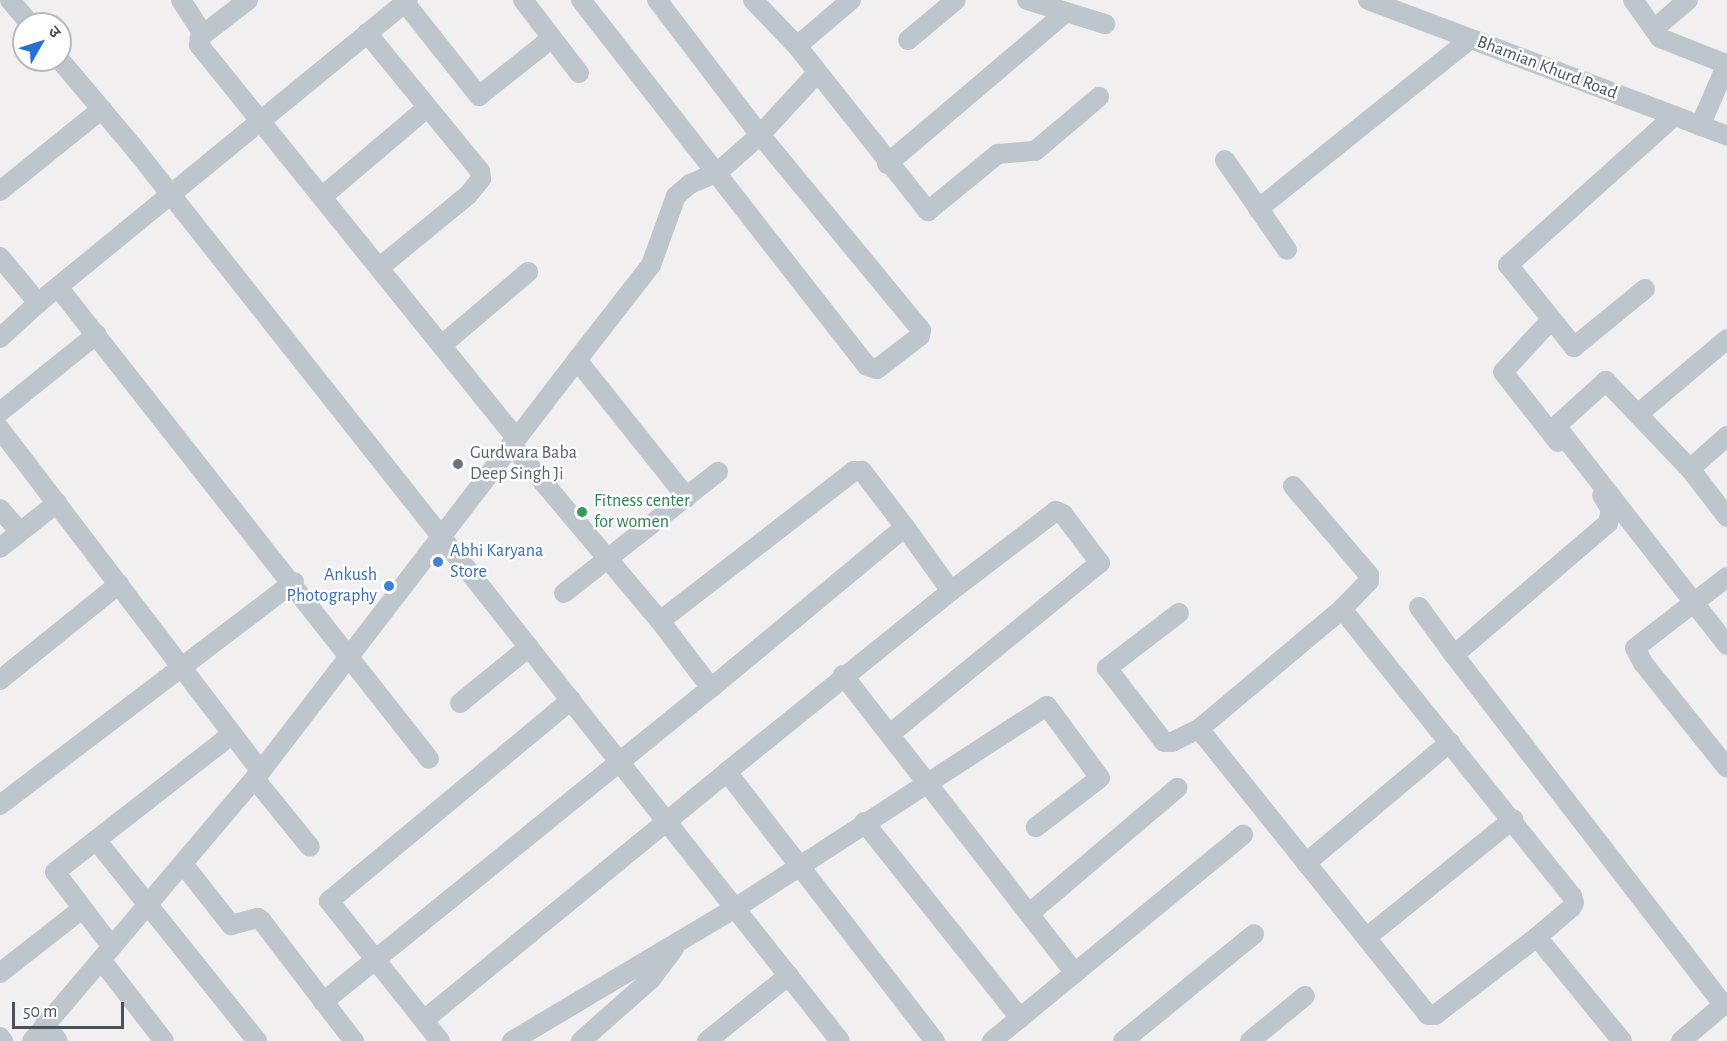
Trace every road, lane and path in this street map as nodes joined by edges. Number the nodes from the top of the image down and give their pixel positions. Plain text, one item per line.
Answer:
1 (10, 0) edge
2 (181, 0) edge
3 (248, 0) edge
4 (523, 0) edge
5 (581, 0) edge
6 (657, 0) edge
7 (753, 0) edge
8 (850, 0) edge
9 (956, 0) edge
10 (1027, 0) edge
11 (1368, 0) edge
12 (1633, 0) edge
13 (1688, 0) edge
14 (407, 1) edge
15 (1395, 4) edge
16 (20, 12) edge
17 (1064, 14) junction
18 (1106, 24) dead end
19 (1654, 28) junction
20 (367, 33) junction
21 (203, 34) junction
22 (552, 38) junction
23 (1470, 39) junction
24 (908, 40) dead end
25 (797, 46) junction
26 (1726, 64) edge
27 (70, 72) edge
28 (579, 73) dead end
29 (817, 73) junction
30 (1099, 97) dead end
31 (102, 109) junction
32 (421, 113) dead end
33 (1673, 117) junction
34 (262, 120) junction
35 (1700, 126) junction
36 (760, 135) junction
37 (1727, 136) edge
38 (1225, 160) dead end
39 (888, 164) junction
40 (718, 172) junction
41 (0, 191) edge
42 (170, 194) junction
43 (323, 196) junction
44 (1258, 208) junction
45 (1287, 250) dead end
46 (0, 257) edge
47 (380, 267) junction
48 (528, 272) dead end
49 (58, 287) junction
50 (1645, 289) dead end
51 (38, 303) junction
52 (1550, 321) junction
53 (97, 334) junction
54 (0, 338) edge
55 (1727, 339) edge
56 (442, 345) junction
57 (578, 360) junction
58 (0, 412) edge
59 (1638, 414) junction
60 (0, 429) edge
61 (1727, 436) edge
62 (513, 441) junction
63 (1690, 469) junction
64 (718, 472) dead end
65 (1293, 486) dead end
66 (687, 498) junction
67 (57, 503) junction
68 (0, 509) edge
69 (1727, 517) edge
70 (905, 527) junction
71 (20, 532) junction
72 (439, 536) junction
73 (0, 548) edge
74 (609, 558) junction
75 (1727, 577) edge
76 (294, 582) junction
77 (119, 584) junction
78 (951, 591) junction
79 (564, 593) dead end
80 (1693, 602) junction
81 (1419, 606) dead end
82 (1342, 609) junction
83 (1179, 613) dead end
84 (660, 621) junction
85 (1727, 645) edge
86 (529, 647) junction
87 (350, 655) junction
88 (1454, 655) junction
89 (183, 669) junction
90 (843, 675) junction
91 (0, 680) edge
92 (711, 688) junction
93 (570, 700) junction
94 (460, 703) dead end
95 (1199, 729) junction
96 (232, 734) junction
97 (890, 734) junction
98 (1450, 742) junction
99 (429, 759) dead end
100 (619, 760) junction
101 (1727, 768) edge
102 (727, 772) junction
103 (258, 775) junction
104 (927, 781) junction
105 (1177, 788) dead end
106 (0, 805) edge
107 (1513, 819) junction
108 (667, 820) junction
109 (864, 822) junction
110 (1036, 827) dead end
111 (1243, 835) dead end
112 (96, 840) junction
113 (310, 846) dead end
114 (1306, 863) junction
115 (183, 864) junction
116 (799, 866) junction
117 (148, 905) junction
118 (737, 907) junction
119 (82, 909) junction
120 (1031, 912) junction
121 (1254, 934) dead end
122 (1367, 937) junction
123 (1537, 937) junction
124 (680, 940) junction
125 (107, 954) junction
126 (375, 958) junction
127 (0, 973) edge
128 (1075, 973) junction
129 (789, 975) junction
130 (1305, 996) dead end
131 (324, 1002) junction
132 (1725, 1003) edge
133 (1020, 1018) junction
134 (424, 1020) junction
135 (45, 1024) junction
136 (0, 1037) edge
137 (834, 1039) edge
138 (3, 1041) edge
139 (32, 1041) edge
140 (58, 1041) edge
141 (164, 1041) edge
142 (257, 1041) edge
143 (354, 1041) edge
144 (440, 1041) edge
145 (512, 1041) edge
146 (581, 1041) edge
147 (707, 1041) edge
148 (935, 1041) edge
149 (992, 1041) edge
150 (1123, 1041) edge
151 (1250, 1041) edge
152 (1622, 1041) edge
153 (1682, 1041) edge

1 - 16 street
2 - 21 street
3 - 21 street
4 - 22 street
5 - 40 street
6 - 36 street
7 - 25 street
8 - 25 street
9 - 24 street
10 - 17 street
11 - 15 street, Bhamian Khurd Road
12 - 19 street
13 - 19 street
14 - 20 street
14 - 22 street
15 - 23 street, Bhamian Khurd Road
17 - 18 street
17 - 39 street
19 - 26 street
20 - 34 street
20 - 47 street
21 - 34 street
22 - 28 street
23 - 33 street, Bhamian Khurd Road
23 - 44 street
25 - 29 street
26 - 35 street
27 - 31 street
29 - 36 street
29 - 39 street
30 - 39 street
31 - 41 street
31 - 42 street
32 - 43 street
33 - 35 street, Bhamian Khurd Road
33 - 52 street
34 - 42 street
34 - 43 street
35 - 37 street, Bhamian Khurd Road
36 - 40 street
36 - 40 street
38 - 44 street
40 - 57 street
42 - 49 street
42 - 72 street
43 - 47 street
44 - 45 street
46 - 51 street
47 - 56 street
48 - 56 street
49 - 51 street
49 - 53 street
50 - 52 street
51 - 54 street
52 - 88 street
53 - 58 street
53 - 76 street
55 - 59 street
56 - 62 street
57 - 62 street
57 - 66 street
59 - 63 street
59 - 80 street
60 - 67 street
61 - 63 street
62 - 72 street
62 - 74 street
63 - 69 street
64 - 66 street
65 - 82 street
66 - 74 street
67 - 71 street
67 - 77 street
68 - 71 street
70 - 78 street
70 - 84 street
70 - 92 street
71 - 73 street
72 - 86 street
72 - 87 street
74 - 79 street
74 - 84 street
75 - 80 street
76 - 87 street
76 - 89 street
77 - 89 street
77 - 91 street
78 - 90 street
78 - 97 street
80 - 85 street
80 - 101 street
81 - 88 street
82 - 95 street
82 - 98 street
83 - 95 street
84 - 92 street
86 - 93 street
86 - 94 street
87 - 99 street
87 - 103 street
88 - 132 street
89 - 96 street
89 - 106 street
90 - 97 street
90 - 102 street
92 - 100 street
93 - 100 street
93 - 126 street
95 - 114 street
96 - 103 street
96 - 112 street
97 - 104 street
98 - 107 street
98 - 114 street
100 - 108 street
100 - 126 street
102 - 108 street
102 - 116 street
103 - 113 street
103 - 115 street
104 - 109 street
104 - 110 street
104 - 120 street
105 - 120 street
107 - 122 street
107 - 123 street
108 - 118 street
108 - 134 street
109 - 116 street
109 - 133 street
111 - 128 street
112 - 117 street
112 - 119 street
114 - 122 street
115 - 117 street
115 - 131 street
116 - 118 street
116 - 148 street
117 - 125 street
117 - 142 street
118 - 124 street
118 - 129 street
119 - 125 street
119 - 127 street
120 - 128 street
121 - 150 street
122 - 123 street
123 - 152 street
124 - 145 street
124 - 146 street
125 - 135 street
125 - 141 street
126 - 131 street
126 - 134 street
128 - 133 street
129 - 137 street
129 - 147 street
130 - 151 street
131 - 143 street
132 - 153 street
133 - 149 street
134 - 144 street
135 - 139 street
135 - 140 street
136 - 138 street

